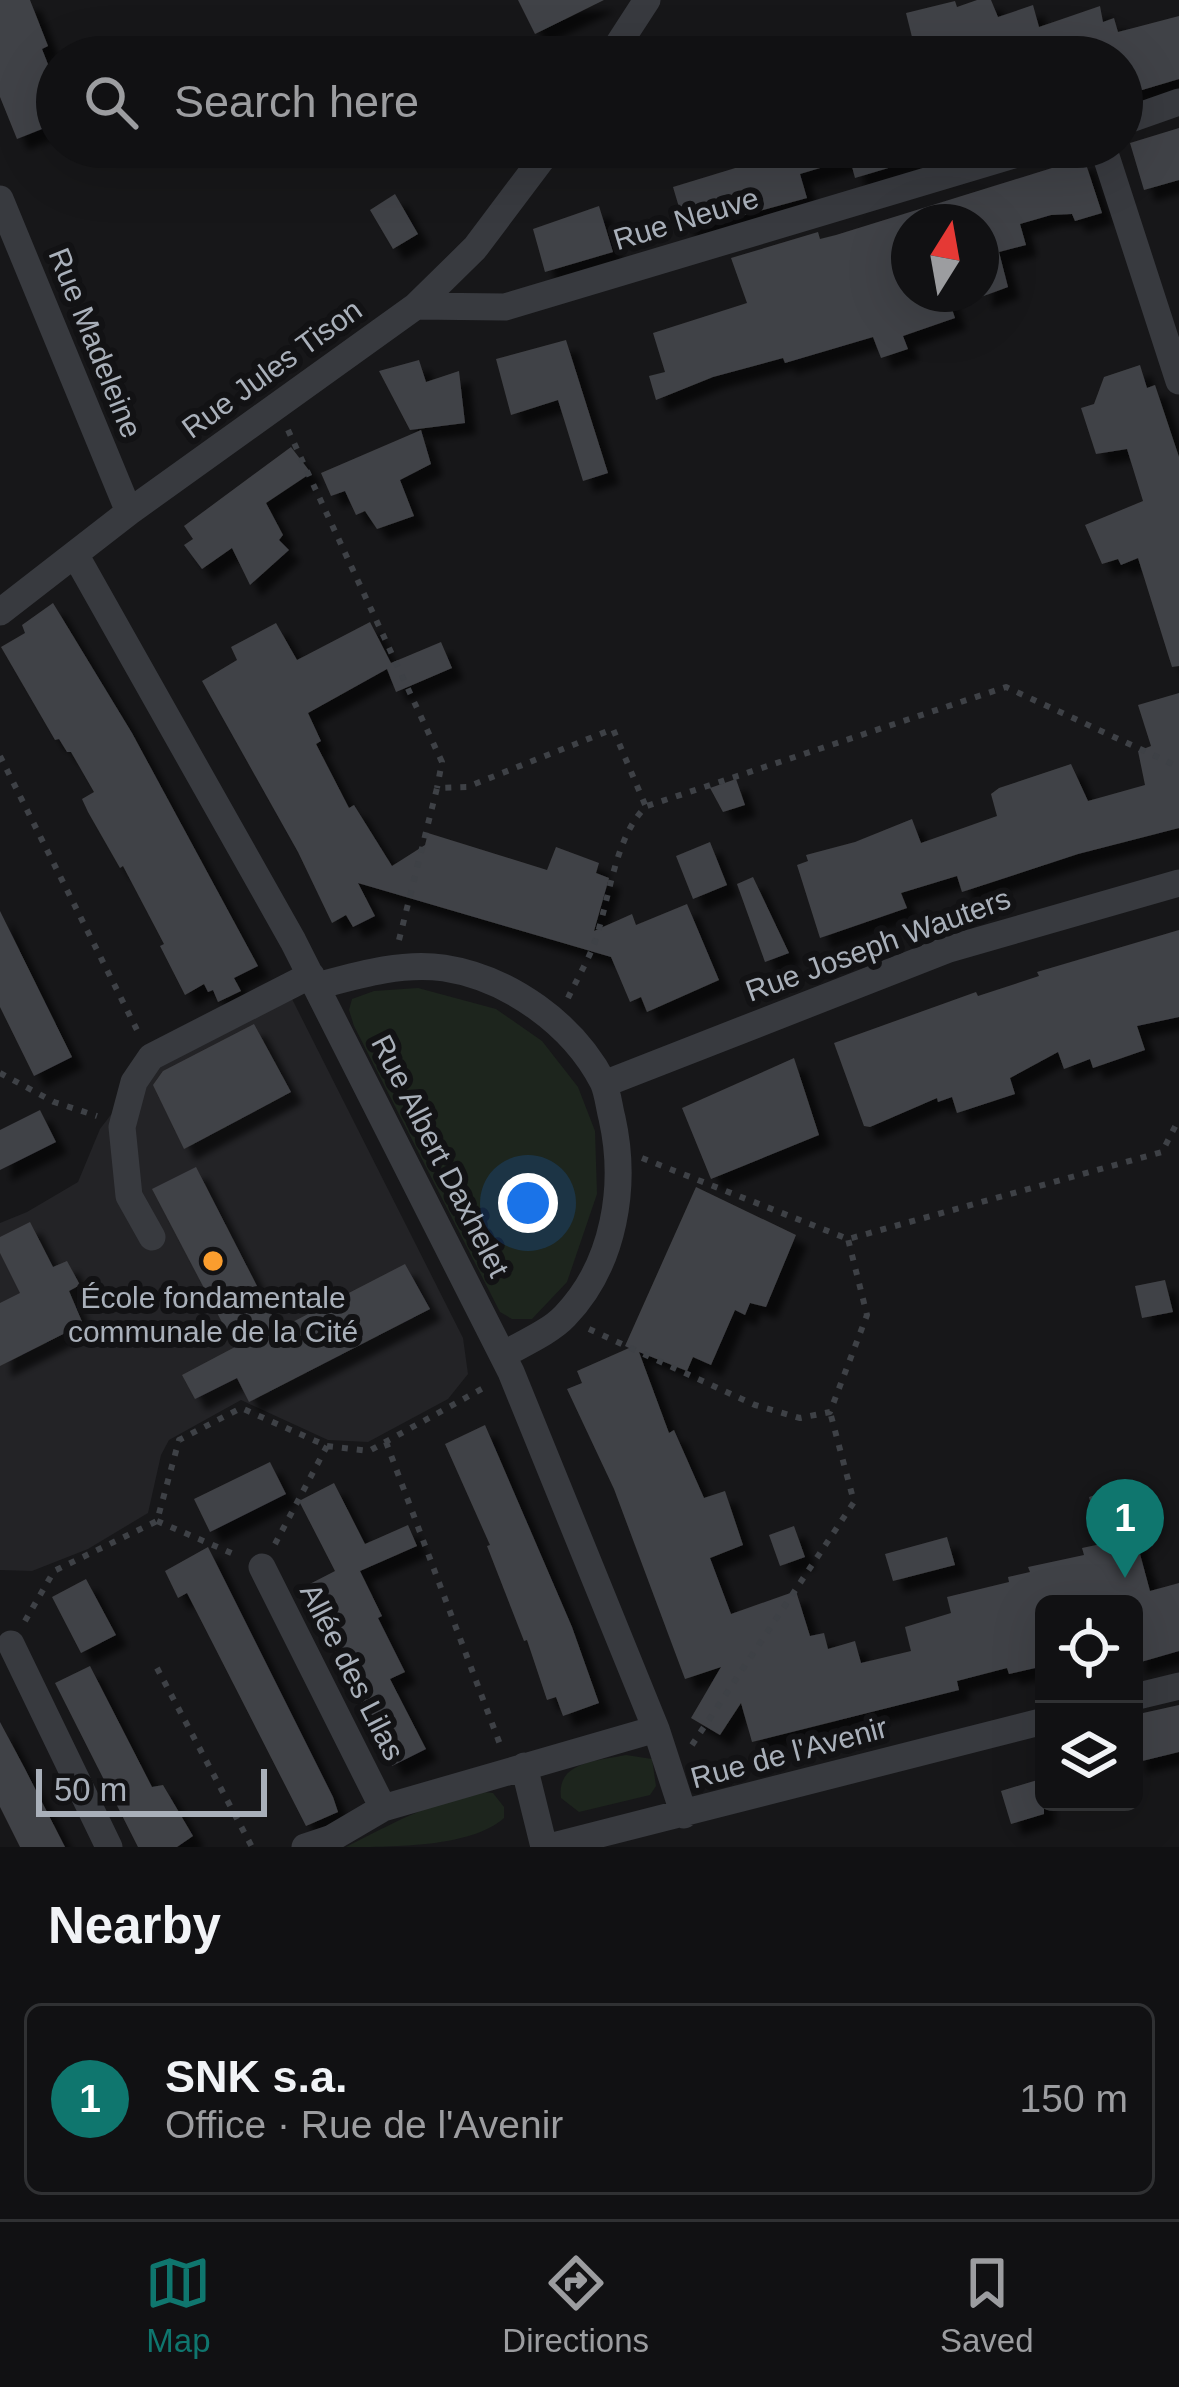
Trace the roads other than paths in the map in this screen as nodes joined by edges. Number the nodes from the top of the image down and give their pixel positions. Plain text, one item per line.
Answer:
1 (646, 0) edge
2 (623, 36) edge
3 (1179, 102) edge
4 (1143, 115) edge
5 (535, 168) edge
6 (970, 168) edge
7 (1110, 168) edge
8 (0, 199) edge
9 (416, 306) junction
10 (1179, 381) edge
11 (129, 512) junction
12 (76, 556) junction
13 (0, 612) edge
14 (1179, 883) edge
15 (314, 980) junction
16 (604, 1084) junction
17 (152, 1237) dead end
18 (507, 1364) junction
19 (262, 1567) road end
20 (11, 1644) road end
21 (1179, 1686) edge
22 (1143, 1695) edge
23 (1035, 1723) edge
24 (656, 1730) junction
25 (517, 1768) junction
26 (383, 1808) junction
27 (684, 1815) junction
28 (109, 1847) edge
29 (305, 1847) edge
30 (547, 1847) edge

1 - 2 street
3 - 4 street
5 - 9 street, Rue Jules Tison
6 - 9 street, Rue Neuve
7 - 10 street
8 - 11 street, Rue Madeleine
9 - 11 street, Rue Jules Tison
11 - 12 street, Rue Jules Tison
12 - 13 street, Rue Jules Tison
12 - 15 street, Rue Albert Daxhelet
14 - 16 street, Rue Joseph Wauters
15 - 16 street
15 - 17 street
15 - 18 street, Rue Albert Daxhelet
16 - 18 street
18 - 24 street, Rue Albert Daxhelet
19 - 26 street, Allée des Lilas
20 - 28 street
21 - 22 street
23 - 27 street, Rue de l'Avenir
24 - 25 street, Rue de l'Avenir
24 - 27 street, Rue Albert Daxhelet
25 - 26 street, Rue de l'Avenir
25 - 30 street
26 - 29 street, Rue de l'Avenir
27 - 30 street, Rue de l'Avenir

